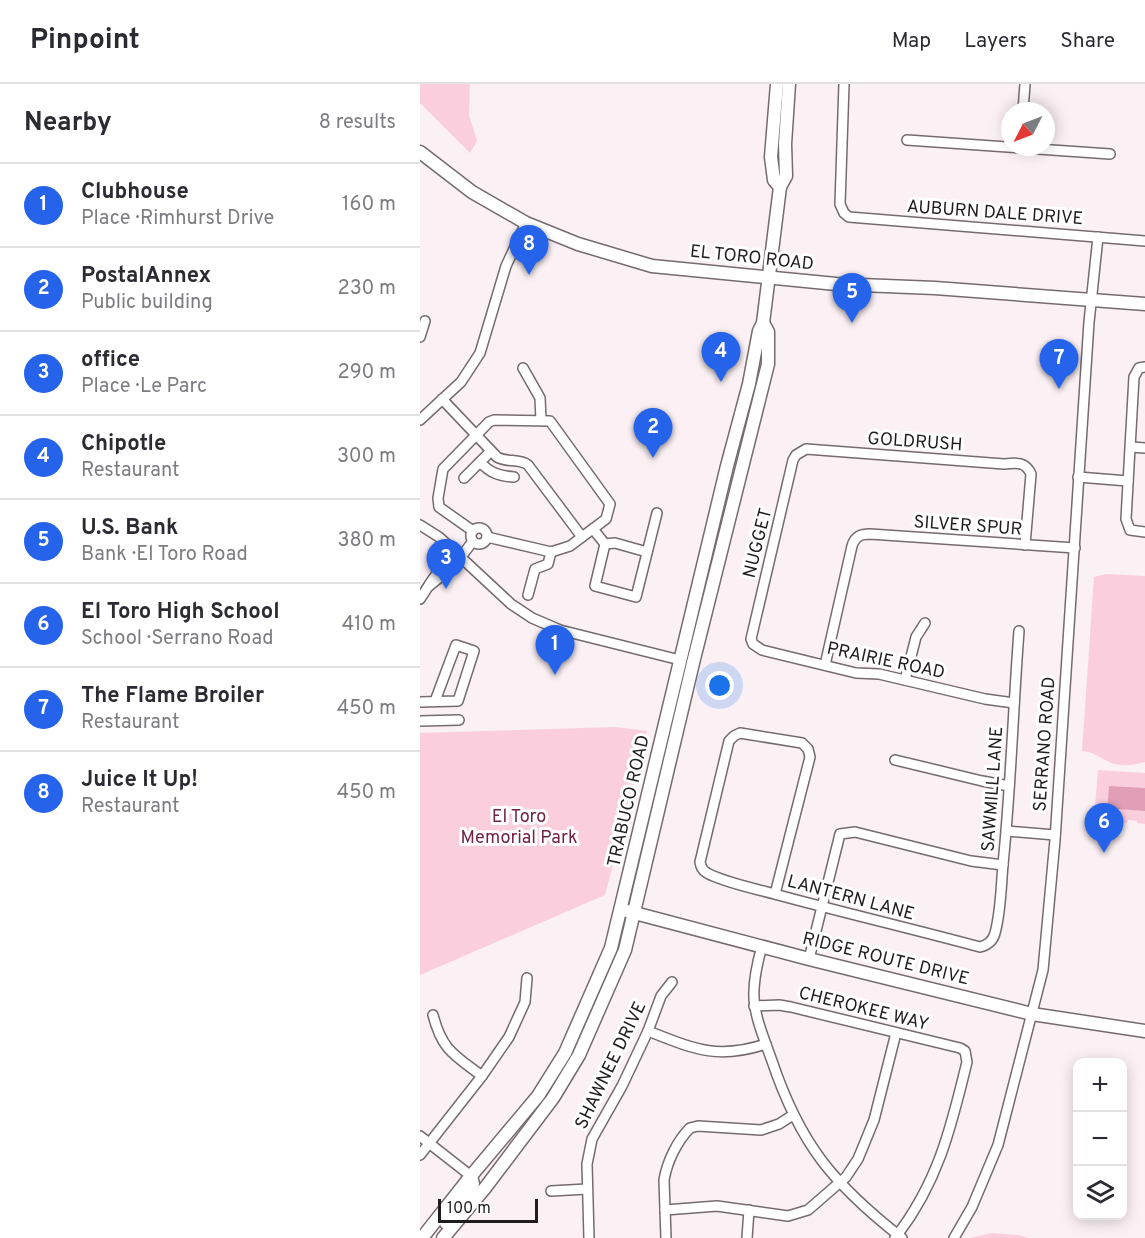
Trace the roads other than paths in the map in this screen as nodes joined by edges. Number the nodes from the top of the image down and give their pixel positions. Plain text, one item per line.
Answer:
1 (777, 84) edge
2 (789, 84) edge
3 (844, 84) edge
4 (1025, 84) edge
5 (1024, 102) edge
6 (907, 140) dead end
7 (1001, 146) edge
8 (1055, 150) edge
9 (420, 152) edge
10 (1110, 154) dead end
11 (780, 187) junction
12 (526, 223) junction
13 (1098, 237) junction
14 (1145, 240) edge
15 (769, 277) junction
16 (1092, 300) junction
17 (1145, 304) edge
18 (425, 321) dead end
19 (763, 323) junction
20 (420, 337) edge
21 (1142, 367) edge
22 (523, 368) dead end
23 (442, 399) junction
24 (420, 420) edge
25 (541, 420) junction
26 (475, 435) junction
27 (1131, 447) junction
28 (1145, 448) edge
29 (491, 451) junction
30 (799, 453) joint
31 (480, 462) junction
32 (727, 466) junction
33 (514, 477) dead end
34 (1078, 477) junction
35 (464, 478) dead end
36 (1128, 481) junction
37 (657, 513) dead end
38 (420, 525) edge
39 (593, 529) junction
40 (1145, 532) edge
41 (473, 536) junction
42 (582, 537) junction
43 (724, 537) junction
44 (605, 544) junction
45 (1026, 545) junction
46 (1075, 548) junction
47 (551, 552) junction
48 (647, 552) junction
49 (461, 556) junction
50 (528, 595) dead end
51 (420, 598) edge
52 (703, 623) junction
53 (925, 623) dead end
54 (1019, 631) dead end
55 (753, 644) joint
56 (680, 660) junction
57 (825, 664) junction
58 (905, 680) junction
59 (435, 701) junction
60 (420, 702) edge
61 (1014, 703) junction
62 (459, 720) dead end
63 (420, 721) edge
64 (680, 721) junction
65 (895, 760) dead end
66 (651, 778) junction
67 (1009, 786) junction
68 (654, 831) junction
69 (1007, 831) junction
70 (1055, 835) junction
71 (1003, 865) junction
72 (775, 894) junction
73 (821, 907) junction
74 (620, 909) junction
75 (635, 913) junction
76 (987, 945) joint
77 (762, 946) junction
78 (809, 958) junction
79 (527, 978) dead end
80 (672, 982) dead end
81 (754, 1006) junction
82 (1032, 1014) junction
83 (433, 1015) dead end
84 (648, 1030) junction
85 (1145, 1031) edge
86 (896, 1033) junction
87 (766, 1044) junction
88 (482, 1076) junction
89 (793, 1115) junction
90 (420, 1136) edge
91 (429, 1144) junction
92 (420, 1155) edge
93 (471, 1176) junction
94 (840, 1183) junction
95 (587, 1189) junction
96 (551, 1191) dead end
97 (665, 1210) junction
98 (749, 1210) junction
99 (444, 1237) edge
100 (898, 1237) edge
101 (422, 1238) edge
102 (589, 1238) edge
103 (666, 1238) edge
104 (747, 1238) edge
105 (954, 1238) edge

1 - 11 main road, TRABUCO ROAD
2 - 11 main road, TRABUCO ROAD
3 - 13 street, AUBURN DALE DRIVE
4 - 5 street
6 - 7 street
8 - 10 street
9 - 12 main road, EL TORO ROAD
11 - 15 main road, TRABUCO ROAD
12 - 15 main road, EL TORO ROAD
12 - 23 street
13 - 14 street, AUBURN DALE DRIVE
13 - 16 street, SERRANO ROAD
15 - 16 main road, EL TORO ROAD
15 - 19 main road, TRABUCO ROAD
16 - 17 main road, EL TORO ROAD
16 - 34 street, SERRANO ROAD
18 - 20 street
19 - 32 main road, TRABUCO ROAD
19 - 43 main road, TRABUCO ROAD
21 - 27 street
22 - 25 street
23 - 24 street
23 - 26 street
25 - 26 street
25 - 39 street
26 - 29 street
26 - 41 street
27 - 28 street
27 - 36 street
29 - 31 street
29 - 42 street
30 - 45 street, GOLDRUSH
30 - 55 street, NUGGET
31 - 33 street
31 - 35 street
32 - 43 main road
32 - 56 main road, TRABUCO ROAD
34 - 36 street
34 - 46 street, SERRANO ROAD
36 - 40 street
37 - 48 street
38 - 49 street
39 - 42 street
39 - 44 street
41 - 47 street
41 - 49 street
42 - 47 street
43 - 52 main road, TRABUCO ROAD
44 - 48 street
44 - 48 street
45 - 46 street, SILVER SPUR
45 - 57 street, SILVER SPUR
46 - 70 street, SERRANO ROAD
47 - 50 street
49 - 51 street
49 - 56 street
52 - 56 main road
52 - 64 main road, TRABUCO ROAD
53 - 58 street
54 - 61 street, SAWMILL LANE
55 - 57 street, PRAIRIE ROAD
56 - 64 main road
56 - 66 main road, TRABUCO ROAD
57 - 58 street, PRAIRIE ROAD
58 - 61 street, PRAIRIE ROAD
59 - 59 street
59 - 60 street
61 - 67 street, SAWMILL LANE
62 - 63 street
64 - 68 main road, TRABUCO ROAD
65 - 67 street
66 - 68 main road
66 - 74 main road, TRABUCO ROAD
67 - 69 street, SAWMILL LANE
68 - 75 main road, TRABUCO ROAD
69 - 70 street
69 - 71 street, SAWMILL LANE
70 - 82 street, SERRANO ROAD
71 - 73 street
71 - 76 street, SAWMILL LANE
72 - 72 street, LANTERN LANE
72 - 73 street, LANTERN LANE
73 - 76 street, LANTERN LANE
73 - 78 street
74 - 75 main road, RIDGE ROUTE DRIVE
74 - 93 main road, TRABUCO ROAD
75 - 77 main road, RIDGE ROUTE DRIVE
75 - 99 main road, TRABUCO ROAD
77 - 78 main road, RIDGE ROUTE DRIVE
77 - 81 street
78 - 82 main road, RIDGE ROUTE DRIVE
79 - 88 street
80 - 84 street, SHAWNEE DRIVE
81 - 86 street, CHEROKEE WAY
81 - 87 street
82 - 85 main road, RIDGE ROUTE DRIVE
82 - 105 street, SERRANO ROAD
83 - 88 street
84 - 87 street
84 - 95 street, SHAWNEE DRIVE
86 - 94 street
86 - 100 street, CHEROKEE WAY
87 - 89 street
88 - 91 street
89 - 94 street
89 - 97 street
90 - 91 street
91 - 92 street
91 - 93 street
93 - 99 main road
93 - 101 main road, TRABUCO ROAD
94 - 98 street
94 - 100 street
95 - 96 street
95 - 102 street, SHAWNEE DRIVE
97 - 98 street
97 - 103 street
98 - 104 street

